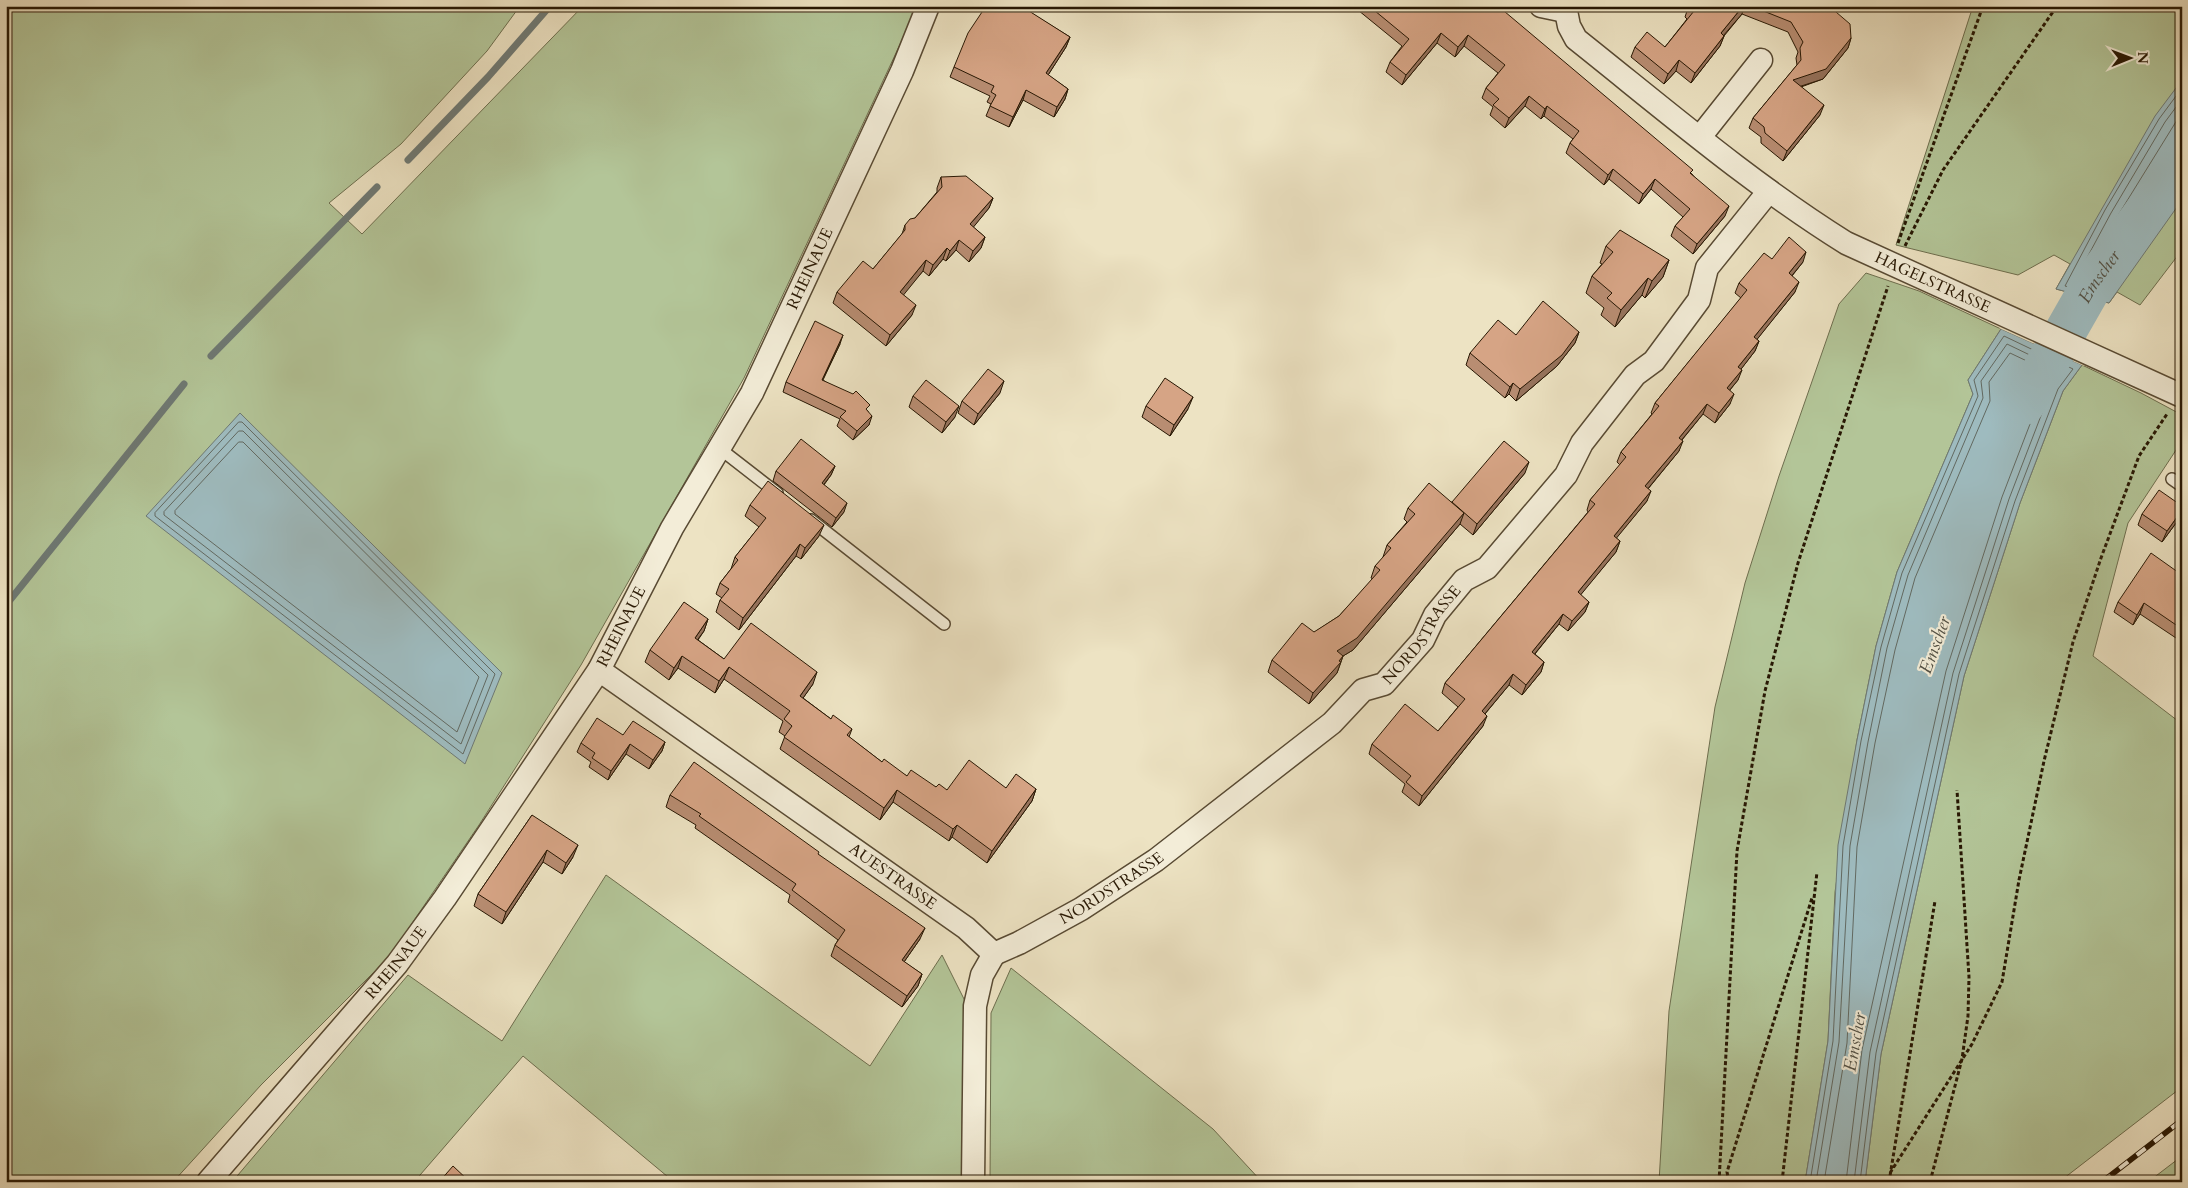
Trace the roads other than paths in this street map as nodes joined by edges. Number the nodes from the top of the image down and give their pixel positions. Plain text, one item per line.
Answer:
1 (928, 6) edge
2 (1541, 6) edge
3 (1565, 9) edge
4 (1761, 60) dead end
5 (1700, 137) junction
6 (1768, 191) junction
7 (2182, 396) edge
8 (719, 448) junction
9 (2172, 479) dead end
10 (2182, 486) edge
11 (785, 499) edge
12 (800, 511) edge
13 (944, 624) dead end
14 (599, 670) junction
15 (994, 954) junction
16 (208, 1182) edge
17 (973, 1182) edge

1 - 8 street, RHEINAUE
2 - 3 street, HAGELSTRASSE
3 - 5 street, HAGELSTRASSE
4 - 5 street
5 - 6 street, HAGELSTRASSE
6 - 7 street, HAGELSTRASSE
6 - 15 street, NORDSTRASSE
8 - 11 lane
8 - 14 street, RHEINAUE
9 - 10 lane
12 - 13 lane
14 - 15 street, AUESTRASSE
14 - 16 street, RHEINAUE
15 - 17 street

